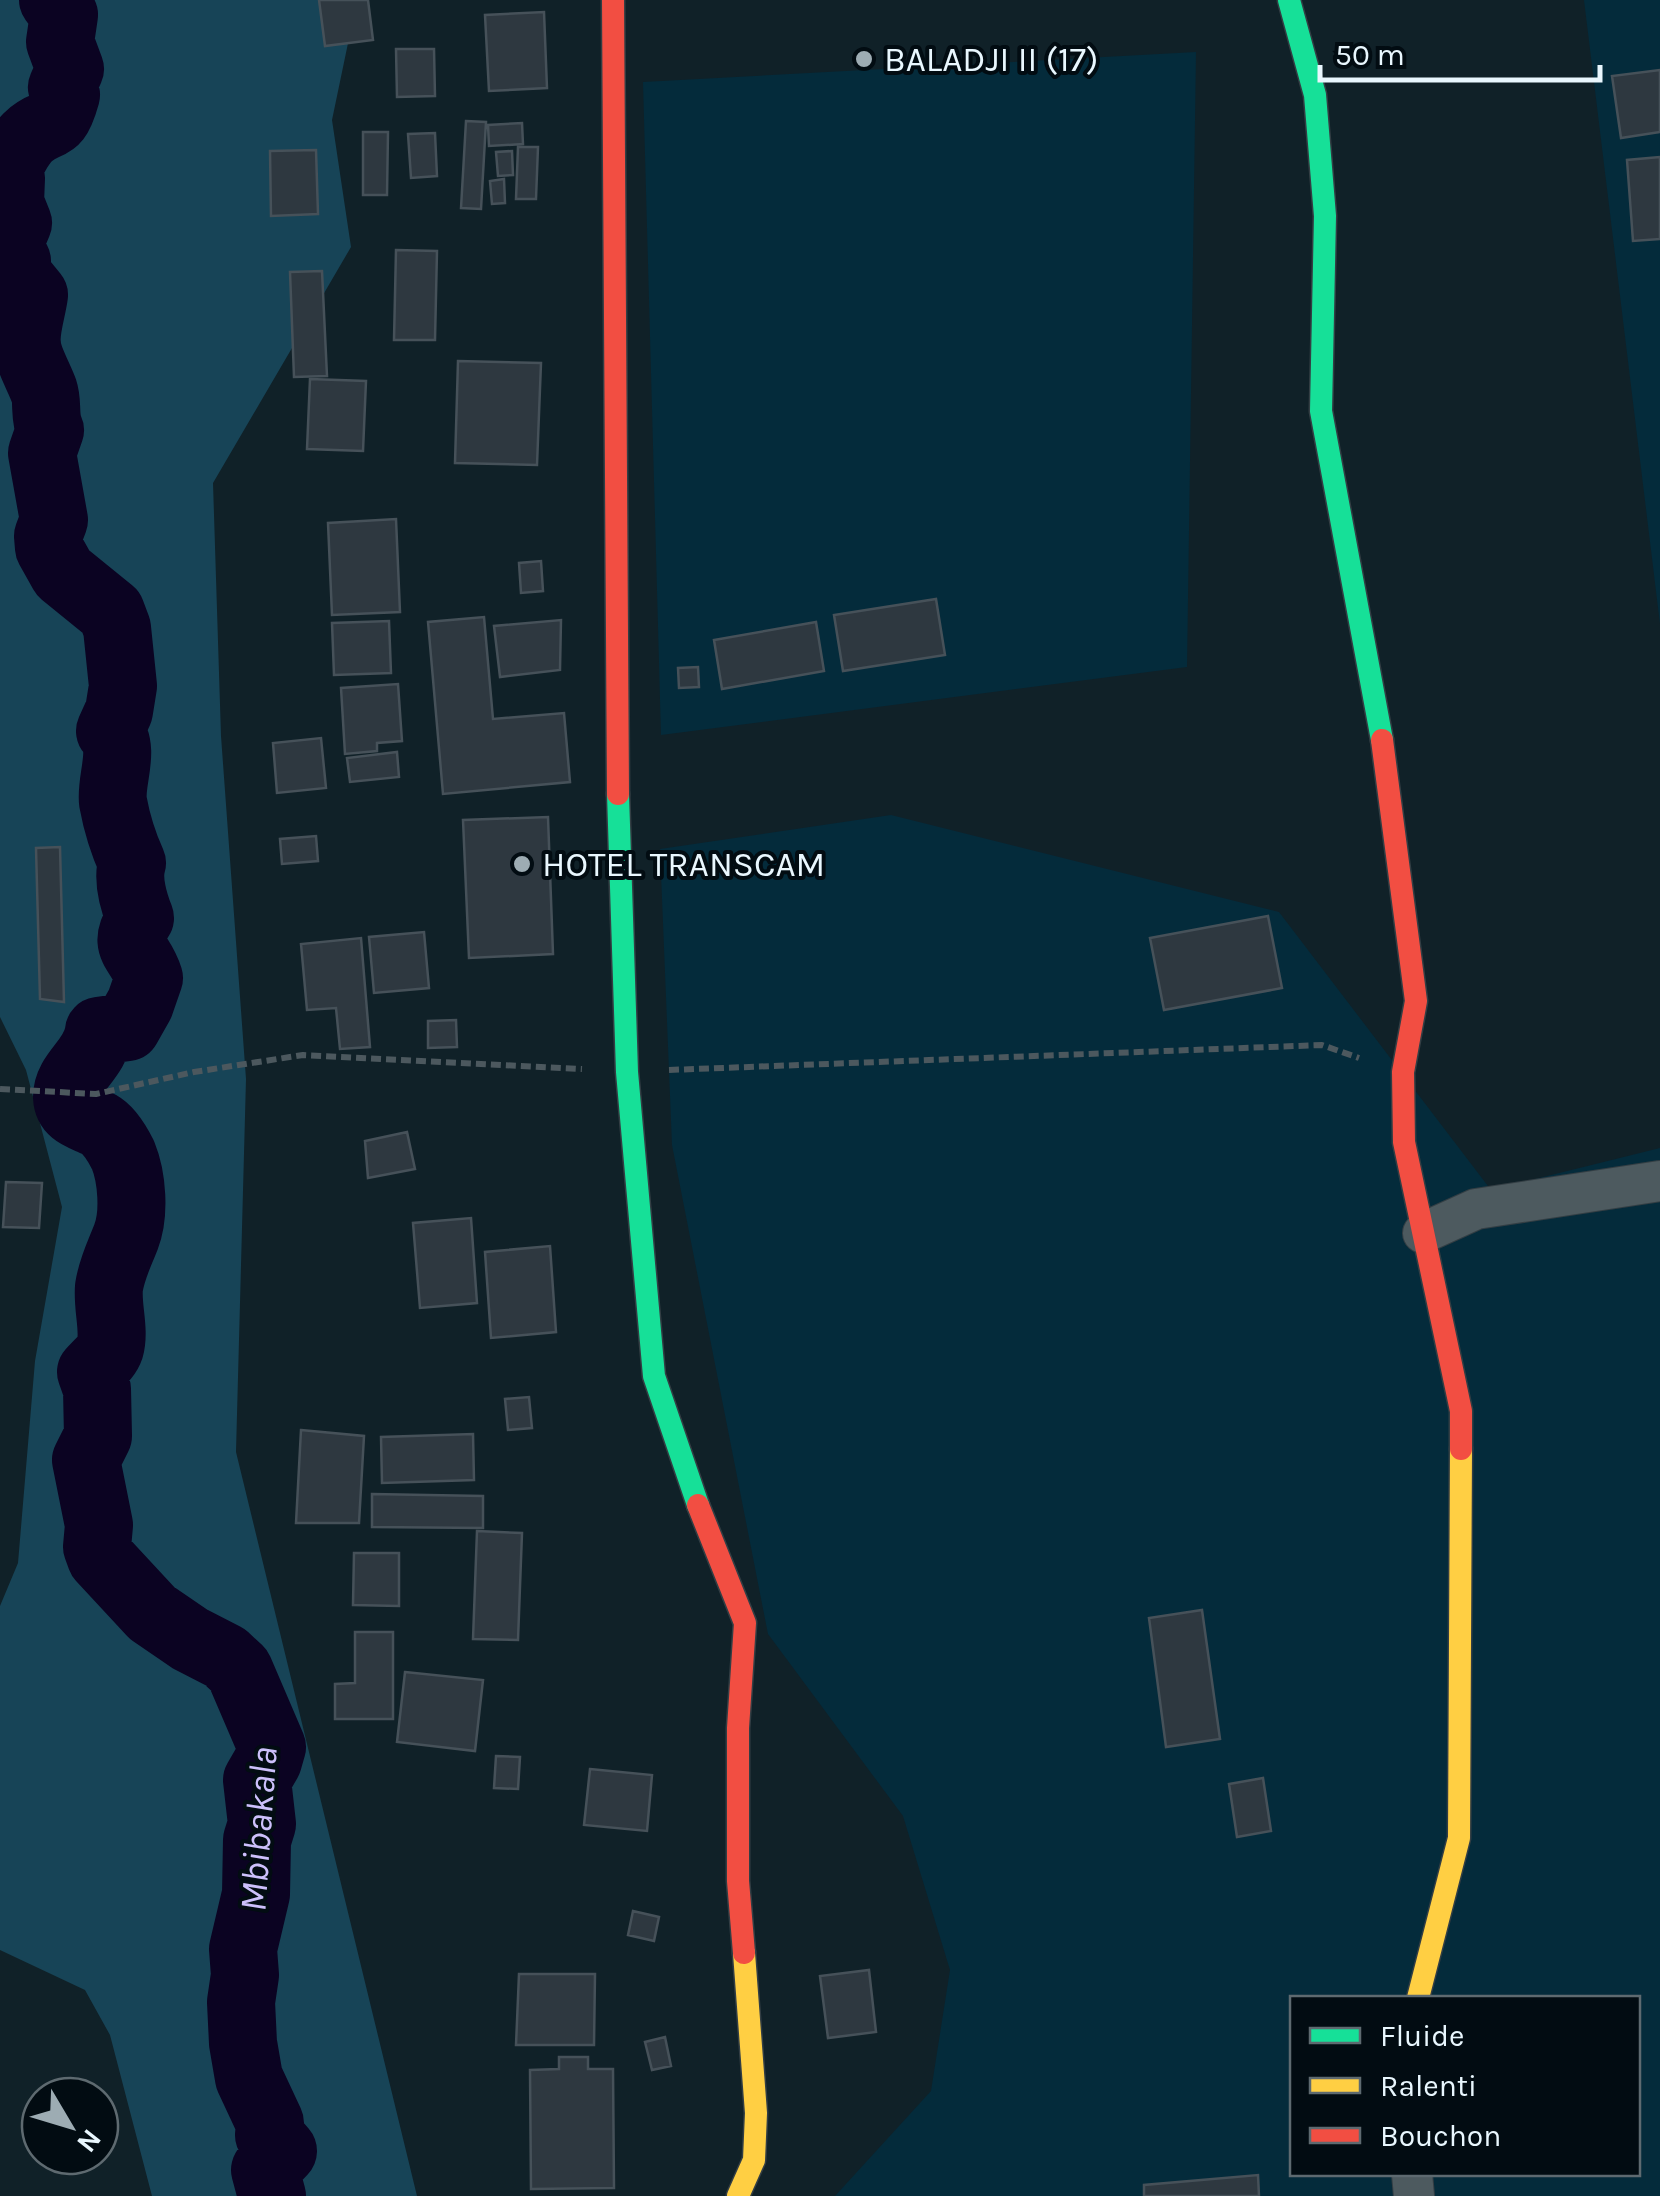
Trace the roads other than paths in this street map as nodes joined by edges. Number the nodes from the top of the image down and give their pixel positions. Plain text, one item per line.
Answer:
1 (614, 0) edge
2 (1289, 0) edge
3 (1660, 1181) edge
4 (1424, 1232) junction
5 (1419, 1996) edge
6 (738, 2196) edge

1 - 6 street
2 - 4 street
3 - 4 street
4 - 5 street

